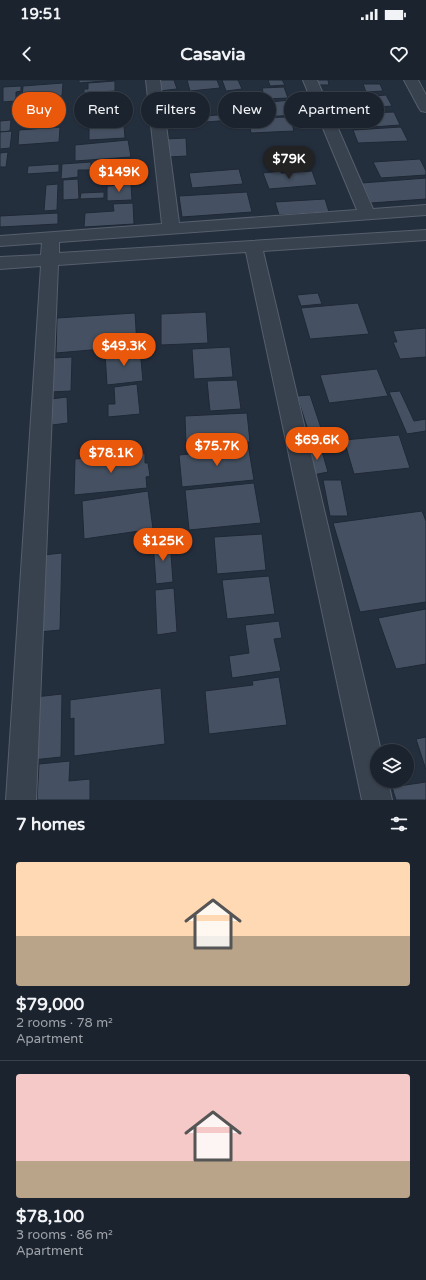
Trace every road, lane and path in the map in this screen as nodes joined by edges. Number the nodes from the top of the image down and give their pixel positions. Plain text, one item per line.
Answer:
1 (153, 80) edge
2 (310, 80) edge
3 (411, 80) edge
4 (426, 108) edge
5 (426, 210) edge
6 (367, 213) junction
7 (171, 228) junction
8 (426, 235) edge
9 (51, 237) junction
10 (0, 240) edge
11 (253, 246) junction
12 (50, 260) junction
13 (0, 263) edge
14 (21, 800) edge
15 (377, 800) edge

1 - 7 street
2 - 6 street
3 - 4 street
5 - 6 street
6 - 7 street
7 - 9 street
8 - 11 street
9 - 10 street
9 - 12 street
11 - 12 street
11 - 15 street
12 - 13 street
12 - 14 street

